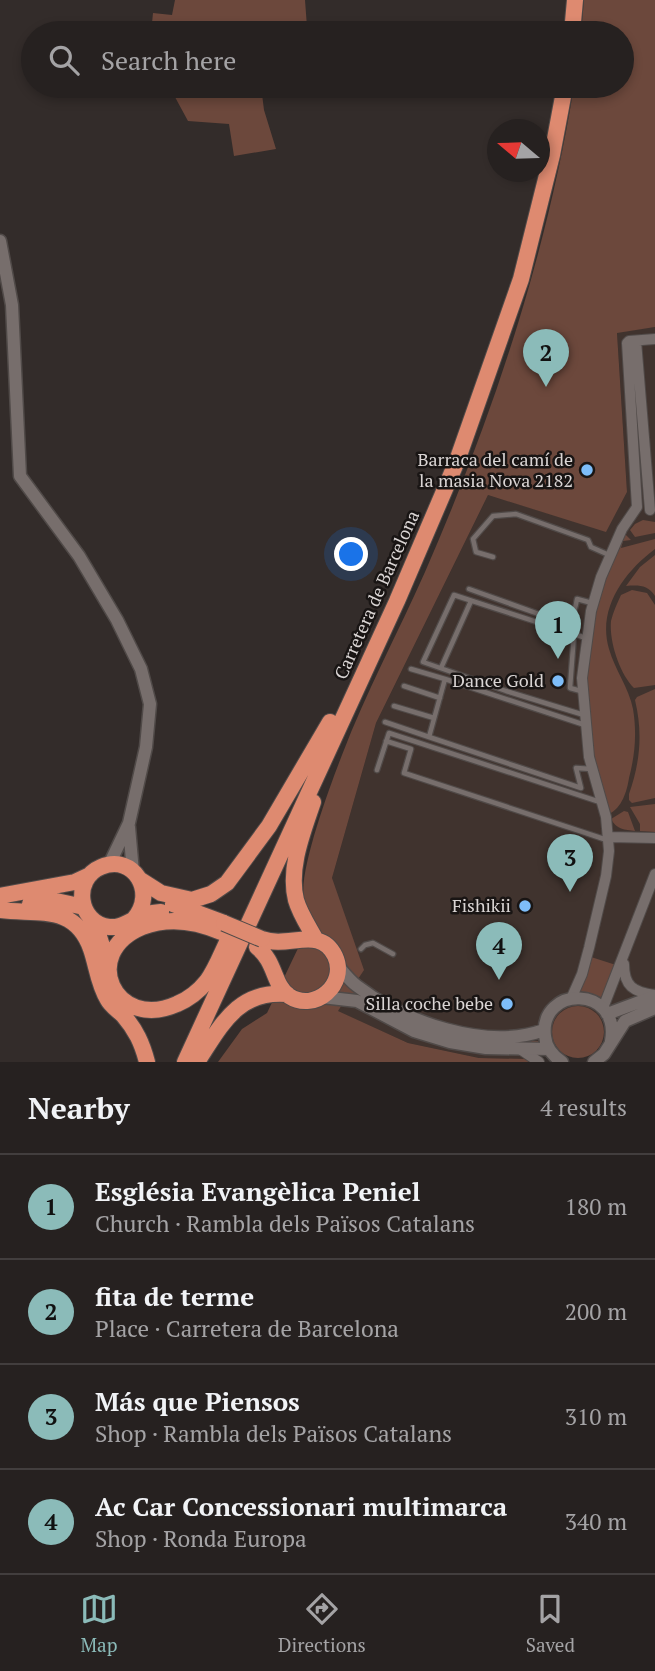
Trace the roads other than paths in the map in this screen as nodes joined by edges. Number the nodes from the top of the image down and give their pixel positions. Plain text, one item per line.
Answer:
1 (575, 0) edge
2 (573, 21) edge
3 (563, 98) edge
4 (0, 241) edge
5 (655, 339) edge
6 (636, 341) junction
7 (455, 465) junction
8 (652, 511) edge
9 (634, 514) junction
10 (610, 555) junction
11 (493, 557) dead end
12 (469, 589) dead end
13 (471, 601) junction
14 (593, 604) junction
15 (575, 634) junction
16 (587, 638) junction
17 (441, 668) junction
18 (411, 669) dead end
19 (445, 679) junction
20 (404, 686) dead end
21 (583, 691) junction
22 (440, 698) junction
23 (394, 706) dead end
24 (434, 718) junction
25 (585, 720) junction
26 (385, 722) dead end
27 (335, 734) junction
28 (429, 737) junction
29 (386, 741) junction
30 (317, 745) junction
31 (592, 769) junction
32 (377, 770) dead end
33 (602, 803) junction
34 (129, 823) junction
35 (655, 838) edge
36 (609, 839) junction
37 (109, 865) junction
38 (655, 874) edge
39 (90, 875) junction
40 (139, 880) junction
41 (0, 896) edge
42 (84, 907) junction
43 (0, 910) edge
44 (134, 919) junction
45 (94, 921) junction
46 (218, 928) junction
47 (316, 940) junction
48 (259, 943) junction
49 (291, 943) junction
50 (360, 949) dead end
51 (393, 954) dead end
52 (624, 956) junction
53 (338, 966) junction
54 (276, 972) junction
55 (99, 979) junction
56 (287, 994) junction
57 (655, 995) edge
58 (322, 997) junction
59 (571, 999) junction
60 (369, 1001) junction
61 (655, 1008) edge
62 (605, 1011) junction
63 (544, 1030) junction
64 (611, 1041) junction
65 (519, 1048) junction
66 (554, 1057) edge
67 (147, 1062) edge
68 (185, 1062) edge
69 (197, 1062) edge
70 (538, 1062) edge
71 (594, 1062) edge

1 - 2 highway
3 - 7 highway, Carretera de Barcelona
4 - 34 street
5 - 6 street
6 - 8 street
6 - 9 street
7 - 27 highway, Carretera de Barcelona
7 - 30 highway
8 - 9 street
9 - 10 street
10 - 11 lane
10 - 14 street
12 - 14 lane
13 - 15 lane
13 - 17 lane
13 - 17 lane
14 - 16 street
15 - 16 lane
15 - 21 lane
16 - 21 street
17 - 25 lane
18 - 19 lane
19 - 22 lane
19 - 25 lane
20 - 22 lane
21 - 25 street
22 - 24 lane
23 - 24 lane
24 - 28 lane
25 - 31 street
26 - 28 lane
27 - 47 highway
27 - 68 highway, Carretera de Barcelona
28 - 31 lane
29 - 32 lane
29 - 33 lane
29 - 36 lane
30 - 40 highway
30 - 46 highway
31 - 33 street
33 - 36 street
34 - 37 street
34 - 40 street
35 - 36 street
36 - 59 street
37 - 39 highway
37 - 40 highway
38 - 52 street
39 - 41 highway
39 - 42 highway
40 - 44 highway
40 - 46 highway
42 - 43 highway
42 - 45 highway
43 - 55 highway
44 - 45 highway
44 - 46 highway
45 - 55 highway
46 - 48 highway
47 - 49 highway
47 - 53 highway
48 - 49 highway
48 - 54 highway
49 - 54 highway
50 - 51 lane
52 - 57 street
52 - 62 street
53 - 58 highway
53 - 60 street
54 - 56 highway
55 - 67 highway
56 - 58 highway
56 - 69 highway
57 - 62 street
58 - 60 street
59 - 62 street
59 - 63 street
60 - 63 street
60 - 65 street
61 - 64 street
62 - 64 street
63 - 66 street
64 - 71 street
65 - 66 street
65 - 70 street

